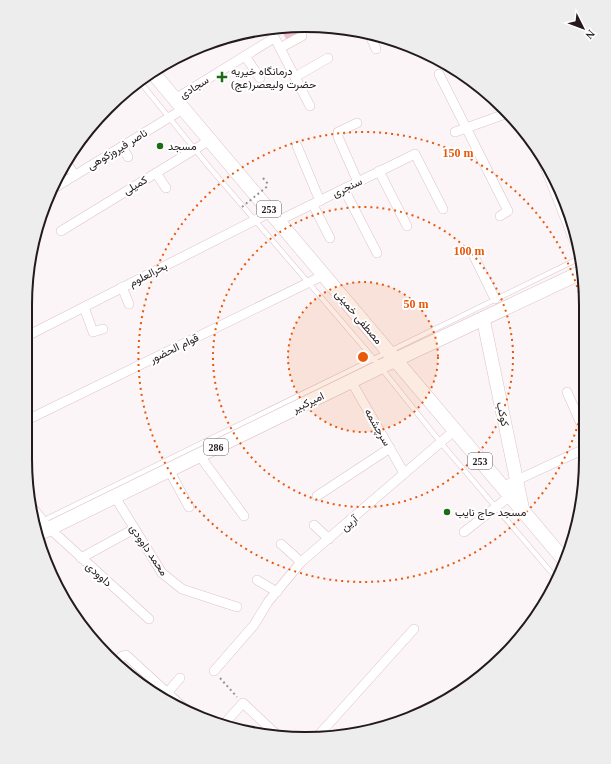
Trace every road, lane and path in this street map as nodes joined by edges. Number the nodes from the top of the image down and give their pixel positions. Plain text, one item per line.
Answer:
1 (272, 34) edge
2 (302, 36) dead end
3 (274, 38) junction
4 (372, 40) edge
5 (280, 48) junction
6 (376, 49) dead end
7 (245, 56) junction
8 (328, 58) dead end
9 (439, 74) dead end
10 (156, 77) edge
11 (260, 78) dead end
12 (295, 78) junction
13 (143, 86) edge
14 (179, 104) junction
15 (310, 106) dead end
16 (502, 115) edge
17 (169, 118) junction
18 (357, 123) dead end
19 (466, 128) junction
20 (454, 132) dead end
21 (210, 140) junction
22 (297, 146) dead end
23 (122, 147) junction
24 (196, 149) junction
25 (128, 157) dead end
26 (70, 168) edge
27 (379, 172) junction
28 (156, 173) junction
29 (75, 175) junction
30 (263, 178) dead end
31 (358, 182) junction
32 (60, 185) edge
33 (166, 188) dead end
34 (344, 189) junction
35 (316, 203) junction
36 (242, 207) dead end
37 (443, 209) dead end
38 (500, 216) dead end
39 (275, 217) junction
40 (255, 220) junction
41 (407, 226) dead end
42 (61, 230) dead end
43 (330, 238) dead end
44 (472, 252) dead end
45 (377, 253) dead end
46 (575, 260) edge
47 (577, 274) edge
48 (324, 275) junction
49 (309, 283) junction
50 (122, 288) junction
51 (495, 299) junction
52 (129, 304) dead end
53 (84, 307) junction
54 (483, 318) junction
55 (104, 328) dead end
56 (32, 333) edge
57 (392, 356) junction
58 (377, 363) junction
59 (351, 381) junction
60 (567, 392) dead end
61 (32, 418) edge
62 (579, 419) edge
63 (455, 430) junction
64 (441, 442) junction
65 (390, 448) junction
66 (579, 451) edge
67 (199, 455) junction
68 (169, 470) junction
69 (404, 473) junction
70 (517, 480) junction
71 (506, 491) junction
72 (115, 496) junction
73 (317, 496) dead end
74 (496, 506) junction
75 (189, 507) dead end
76 (523, 511) junction
77 (38, 514) edge
78 (244, 516) dead end
79 (314, 524) dead end
80 (40, 525) edge
81 (46, 525) junction
82 (41, 530) edge
83 (134, 530) junction
84 (464, 532) dead end
85 (329, 539) junction
86 (281, 544) dead end
87 (561, 556) edge
88 (81, 558) junction
89 (301, 562) junction
90 (553, 575) edge
91 (257, 580) dead end
92 (277, 592) junction
93 (237, 607) dead end
94 (149, 619) dead end
95 (414, 629) dead end
96 (119, 659) edge
97 (214, 671) joint
98 (180, 678) dead end
99 (156, 687) edge
100 (166, 693) edge
101 (243, 702) junction
102 (227, 720) edge
103 (273, 730) edge
104 (322, 731) edge

1 - 3 street
2 - 5 street
3 - 5 street
3 - 7 street, سجادی
4 - 6 street
5 - 12 street
7 - 11 street
7 - 14 street, سجادی
8 - 12 street
9 - 19 street
10 - 14 main road, مصطفی خمینی / 253
12 - 15 street
13 - 17 lane
14 - 17 street, ناصر فیروزکوهی
14 - 21 main road, مصطفی خمینی / 253
16 - 19 street
17 - 23 street, ناصر فیروزکوهی
17 - 24 lane
18 - 31 street
19 - 20 street
19 - 38 street
21 - 24 street, کمیلی
21 - 39 main road, مصطفی خمینی / 253
22 - 35 street
23 - 25 street
23 - 29 street, ناصر فیروزکوهی
24 - 28 street, کمیلی
24 - 40 lane
26 - 29 street
27 - 31 street, سنجری
27 - 37 street, سنجری
27 - 41 street
28 - 33 street
28 - 42 street, کمیلی
29 - 32 street, ناصر فیروزکوهی
30 - 36 path, bridge
31 - 34 street, سنجری
34 - 35 street, سنجری
34 - 45 street
35 - 39 street, سنجری
35 - 43 street
39 - 40 street, بحرالعلوم
39 - 48 main road, مصطفی خمینی / 253
40 - 49 lane
40 - 50 street, بحرالعلوم
44 - 51 street
46 - 51 lane
47 - 54 main road, امیرکبیر / 286
48 - 49 street, قوام الحضور
48 - 57 main road, مصطفی خمینی / 253
49 - 58 lane
49 - 61 street, قوام الحضور
50 - 52 street
50 - 53 street, بحرالعلوم
51 - 57 lane
53 - 55 street
53 - 56 street, بحرالعلوم
54 - 57 main road, امیرکبیر / 286
54 - 70 main road, کوکب
57 - 58 main road, امیرکبیر / 286
57 - 63 main road, مصطفی خمینی / 253
58 - 59 main road, امیرکبیر / 286
58 - 64 lane
58 - 81 lane
59 - 65 street, سرچشمه
59 - 67 main road, امیرکبیر / 286
60 - 62 street
63 - 64 street, آرین
63 - 71 main road, مصطفی خمینی / 253
64 - 69 street, آرین
64 - 74 lane
65 - 69 street, سرچشمه
65 - 73 street
66 - 70 street
67 - 68 main road, امیرکبیر / 286
67 - 78 street
68 - 72 main road, امیرکبیر / 286
68 - 75 street
69 - 85 street, آرین
70 - 71 street
70 - 76 main road, کوکب
71 - 74 street
71 - 76 main road, مصطفی خمینی / 253
72 - 81 main road, امیرکبیر / 286
72 - 83 street, محمد داوودی
74 - 84 street
74 - 90 lane
76 - 87 main road, مصطفی خمینی / 253
77 - 81 street, داوودی
79 - 85 street
80 - 81 lane
81 - 82 main road, امیرکبیر / 286
81 - 88 street, داوودی
83 - 88 street
83 - 93 street, محمد داوودی
85 - 89 street, آرین
86 - 89 street
88 - 94 street, داوودی
89 - 92 street, آرین
91 - 92 street
92 - 97 street, آرین
95 - 104 street
96 - 99 street
97 - 101 path
98 - 100 street
101 - 102 street
101 - 103 street

